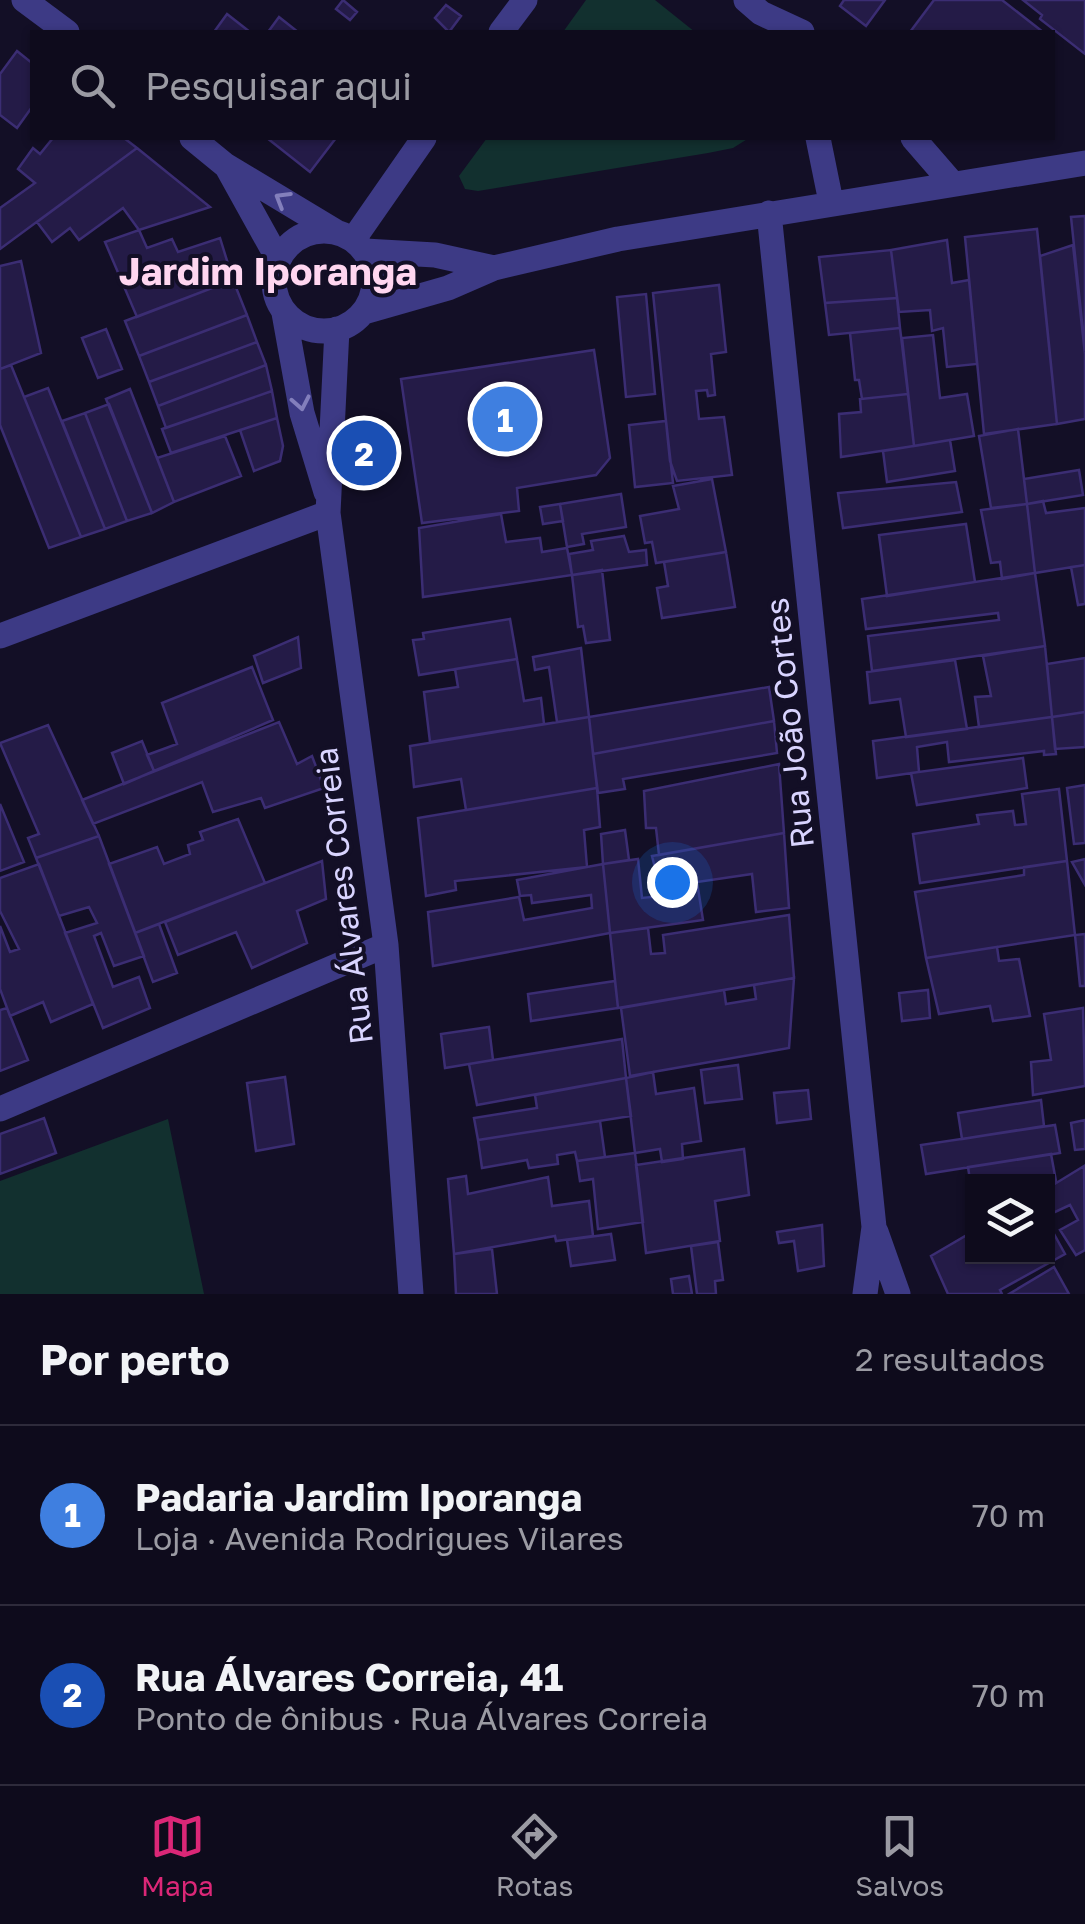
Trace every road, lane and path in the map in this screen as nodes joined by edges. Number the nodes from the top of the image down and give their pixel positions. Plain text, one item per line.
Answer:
1 (24, 0) edge
2 (525, 0) edge
3 (759, 15) edge
4 (64, 30) edge
5 (503, 30) edge
6 (797, 30) edge
7 (194, 140) edge
8 (423, 140) edge
9 (818, 140) edge
10 (915, 140) edge
11 (1085, 162) edge
12 (225, 165) junction
13 (952, 183) junction
14 (831, 202) junction
15 (769, 213) junction
16 (352, 241) junction
17 (278, 259) junction
18 (494, 268) junction
19 (284, 312) junction
20 (364, 312) junction
21 (337, 330) junction
22 (327, 503) junction
23 (0, 636) edge
24 (386, 945) junction
25 (0, 1109) edge
26 (874, 1227) junction
27 (411, 1294) edge
28 (865, 1294) edge
29 (898, 1294) edge

1 - 4 street
2 - 5 street
3 - 6 street
7 - 12 street
8 - 16 street
9 - 14 street
10 - 13 street
11 - 13 street
16 -> 12 street
12 - 17 street
13 - 14 street
14 - 15 street
15 - 18 street
15 - 26 street, Rua João Cortes
16 - 17 street
16 - 18 street
16 - 20 street
17 - 19 street
18 - 20 street
19 - 21 street
19 -> 22 street, Rua Álvares Correia
20 - 21 street
21 - 22 street, Rua Álvares Correia
22 - 23 street
22 - 24 street, Rua Álvares Correia
24 - 25 street
24 - 27 street, Rua Álvares Correia
26 - 28 street
26 - 29 street

